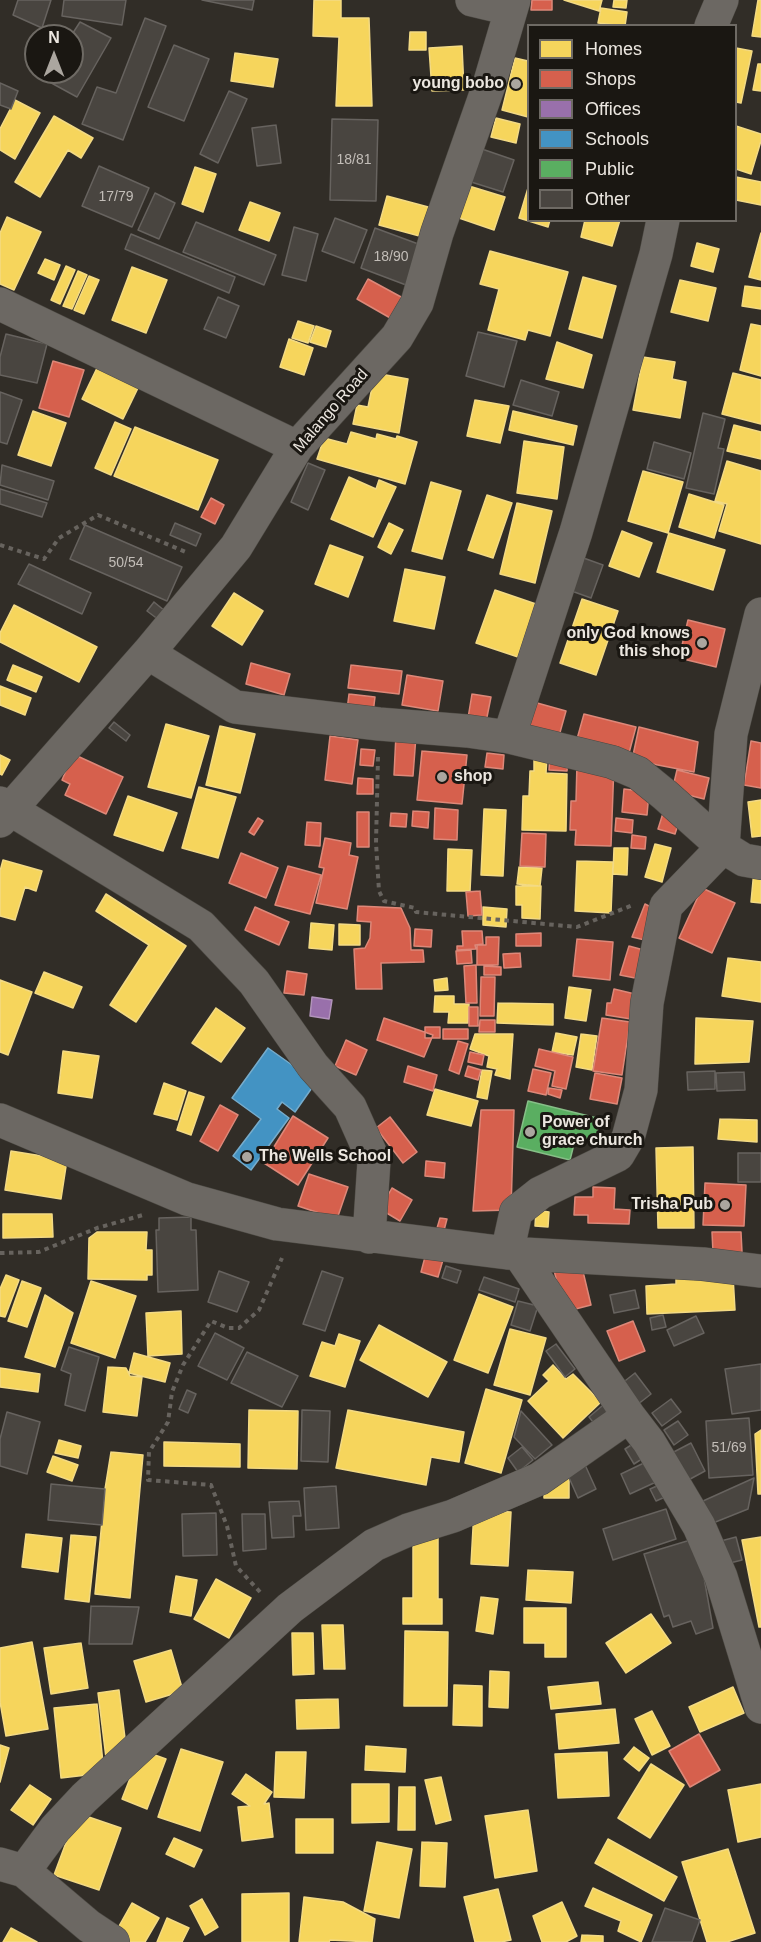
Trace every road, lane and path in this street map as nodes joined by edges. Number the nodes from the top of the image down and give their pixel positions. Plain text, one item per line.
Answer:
1 (472, 0) edge
2 (722, 0) edge
3 (512, 5) edge
4 (712, 24) edge
5 (663, 222) edge
6 (0, 304) edge
7 (297, 447) junction
8 (0, 545) edge
9 (236, 547) junction
10 (761, 614) edge
11 (148, 653) junction
12 (379, 724) junction
13 (509, 737) junction
14 (3, 811) edge
15 (723, 847) junction
16 (761, 863) edge
17 (666, 906) junction
18 (0, 1120) edge
19 (188, 1199) junction
20 (287, 1225) junction
21 (369, 1237) junction
22 (0, 1253) edge
23 (513, 1254) junction
24 (761, 1271) edge
25 (629, 1416) junction
26 (277, 1620) junction
27 (761, 1707) edge
28 (12, 1868) edge
29 (113, 1942) edge

1 - 3 street
2 - 4 street
3 - 7 street, Malango Road
5 - 13 street
6 - 7 street
7 - 9 street, Malango Road
8 - 9 path
9 - 11 street, Malango Road
10 - 15 street
11 - 12 street
11 - 14 street, Malango Road
12 - 13 street
12 - 17 path
13 - 15 street
14 - 21 street
15 - 16 street
15 - 17 street
17 - 23 street
18 - 19 street
19 - 20 street
19 - 22 path
20 - 21 street
20 - 26 path
21 - 23 street
23 - 24 street
23 - 25 street
25 - 26 street
25 - 27 street
26 - 28 street
28 - 29 street

